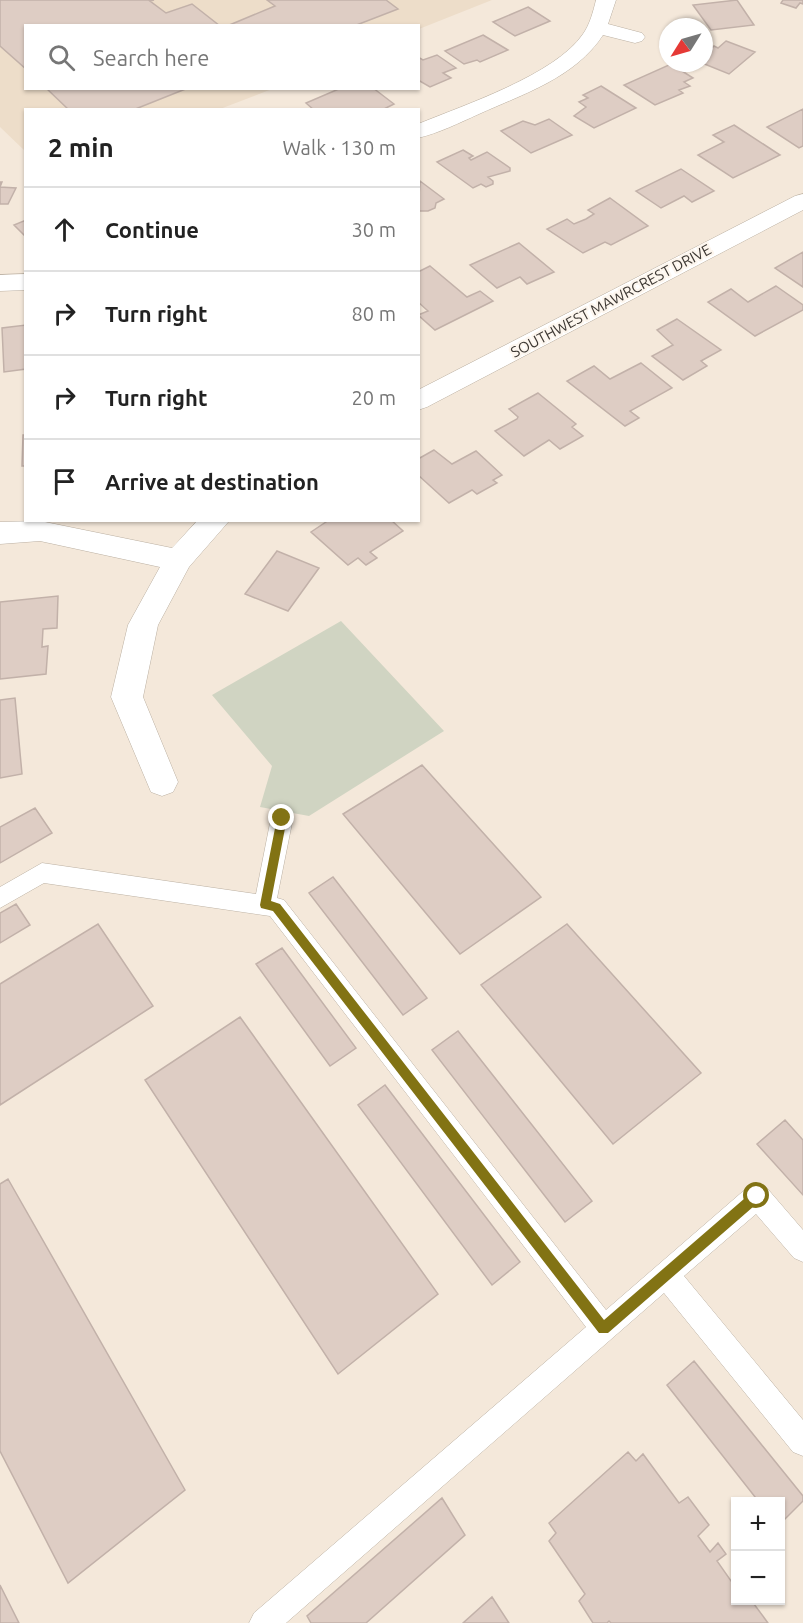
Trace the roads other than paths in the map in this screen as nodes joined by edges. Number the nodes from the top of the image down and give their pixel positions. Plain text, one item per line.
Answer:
1 (606, 0) edge
2 (598, 28) junction
3 (635, 37) dead end
4 (420, 131) edge
5 (803, 201) edge
6 (24, 282) edge
7 (0, 283) edge
8 (420, 399) edge
9 (214, 522) edge
10 (0, 533) edge
11 (178, 560) junction
12 (162, 782) dead end
13 (282, 818) dead end
14 (0, 898) edge
15 (265, 905) junction
16 (803, 1249) edge
17 (666, 1275) junction
18 (604, 1329) junction
19 (803, 1442) edge
20 (264, 1623) edge

1 - 2 street
2 - 3 street
2 - 4 street
5 - 8 street, SOUTHWEST MAWRCREST DRIVE
6 - 7 street
9 - 11 street
10 - 11 street
11 - 12 street
13 - 15 lane
14 - 15 lane
15 - 18 lane
16 - 17 lane
17 - 18 lane
17 - 19 lane
18 - 20 lane

